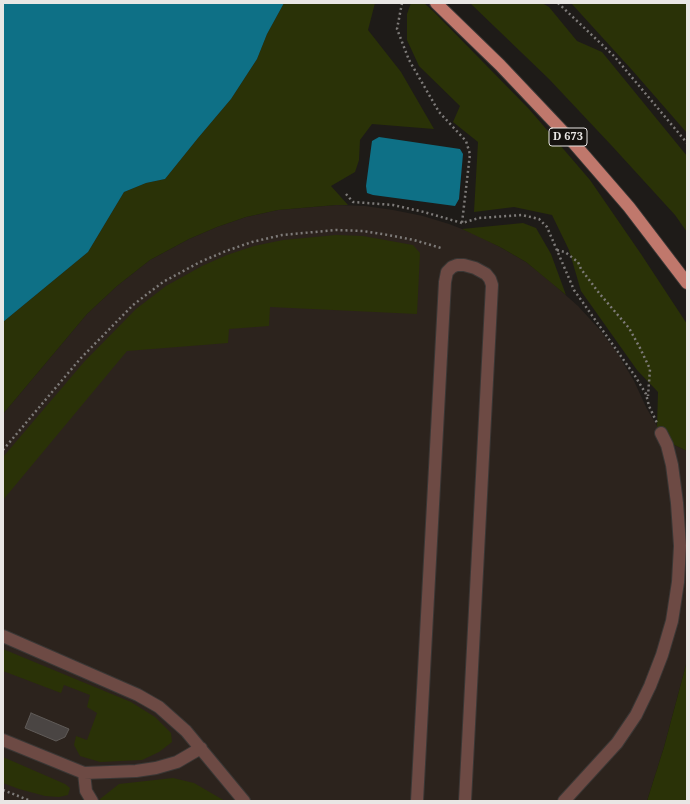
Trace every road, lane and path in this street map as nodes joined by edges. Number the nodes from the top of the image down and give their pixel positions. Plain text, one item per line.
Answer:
1 (402, 3) edge
2 (436, 3) edge
3 (558, 3) edge
4 (687, 143) edge
5 (346, 194) dead end
6 (462, 223) junction
7 (441, 248) dead end
8 (556, 249) junction
9 (684, 279) edge
10 (687, 288) edge
11 (647, 399) junction
12 (662, 432) joint
13 (3, 450) edge
14 (3, 636) edge
15 (3, 740) edge
16 (201, 748) junction
17 (84, 773) junction
18 (3, 790) edge
19 (32, 801) edge
20 (92, 801) edge
21 (244, 801) edge
22 (417, 801) edge
23 (466, 801) edge
24 (564, 801) edge

1 - 6 path
2 - 9 main road, D 673
3 - 4 path
5 - 6 path
6 - 8 path
7 - 13 path
8 - 11 path
8 - 11 path
9 - 10 main road
11 - 12 path
12 - 24 lane
14 - 16 lane
15 - 17 lane
16 - 17 lane
16 - 21 lane
17 - 20 lane
18 - 19 path
22 - 23 lane

